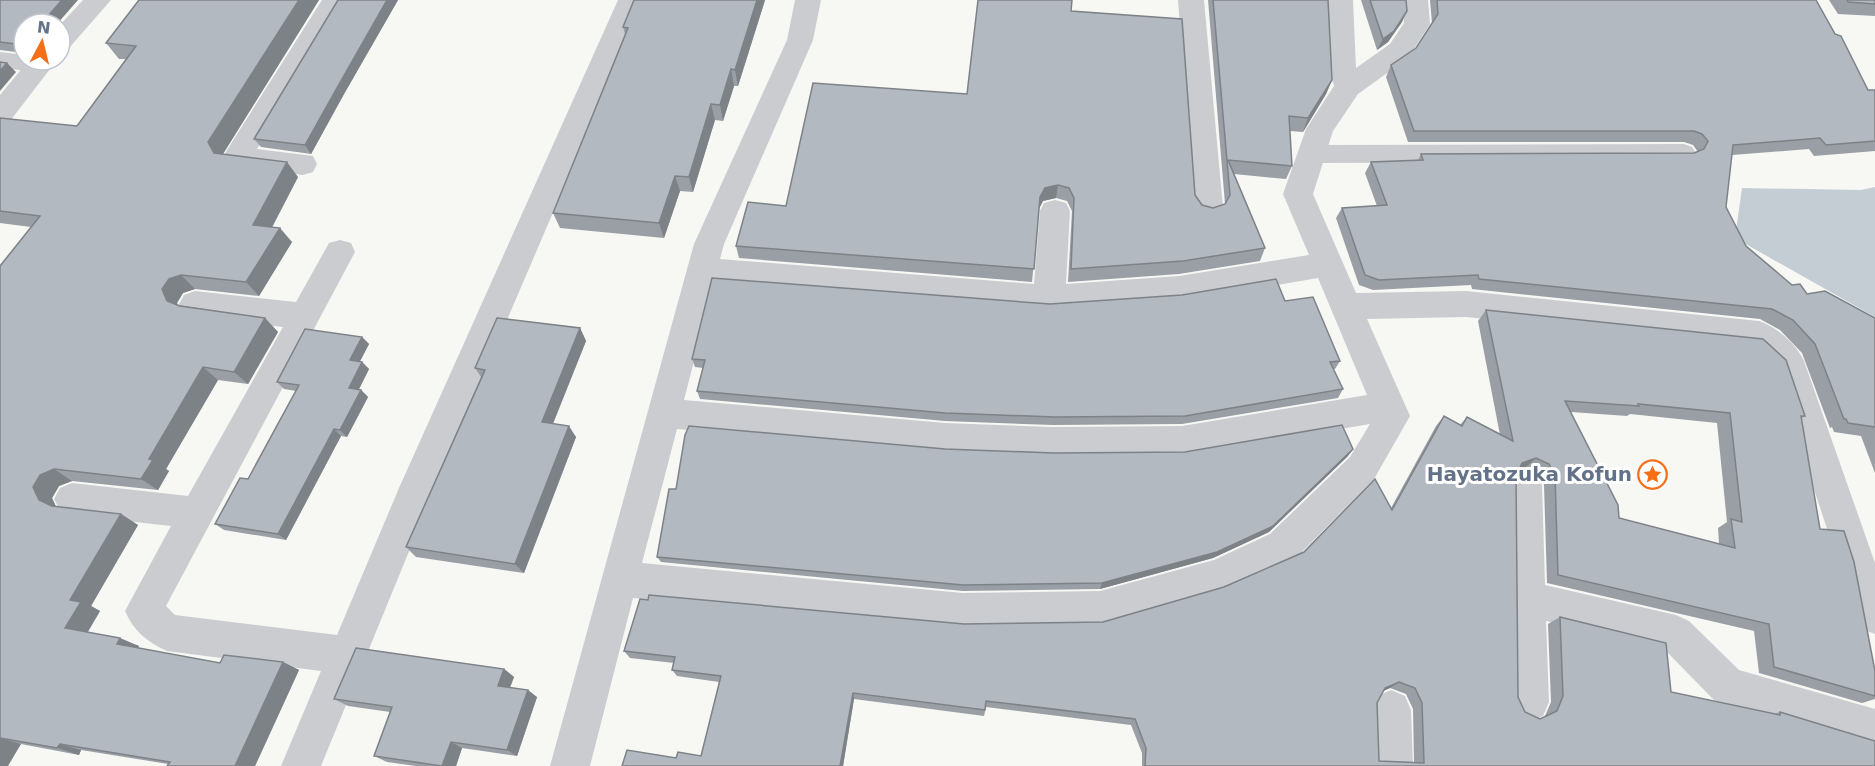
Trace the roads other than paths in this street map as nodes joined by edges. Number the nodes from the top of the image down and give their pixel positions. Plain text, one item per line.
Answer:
1 (98, 0) edge
2 (335, 0) edge
3 (631, 0) edge
4 (808, 0) edge
5 (1191, 0) edge
6 (1340, 0) edge
7 (1415, 0) edge
8 (72, 29) edge
9 (34, 72) edge
10 (1348, 87) junction
11 (0, 114) edge
12 (1684, 153) edge
13 (1311, 154) junction
14 (303, 164) dead end
15 (1208, 208) edge
16 (1055, 211) dead end
17 (340, 252) dead end
18 (1328, 264) junction
19 (702, 270) junction
20 (1048, 298) junction
21 (195, 304) dead end
22 (1346, 306) junction
23 (304, 316) junction
24 (1388, 406) junction
25 (664, 413) junction
26 (1525, 485) dead end
27 (72, 499) dead end
28 (197, 513) junction
29 (620, 579) junction
30 (1528, 599) junction
31 (1875, 616) edge
32 (348, 655) junction
33 (1529, 702) dead end
34 (1391, 710) dead end
35 (1875, 729) edge
36 (301, 766) edge
37 (570, 766) edge
38 (1393, 766) edge

1 - 8 street
2 - 14 street
3 - 32 street
4 - 19 street
5 - 15 street
6 - 10 street
7 - 10 street
9 - 11 street
10 - 13 street
12 - 13 lane
13 - 18 street
16 - 20 street
17 - 23 street
18 - 20 street
18 - 22 street
19 - 20 street
19 - 25 street
21 - 23 street
22 - 24 street
22 - 31 street
23 - 28 street
24 - 25 street
24 - 29 street
25 - 29 street
26 - 30 street
27 - 28 street
28 - 32 street
29 - 37 street
30 - 33 street
30 - 35 street
32 - 36 street
34 - 38 street

